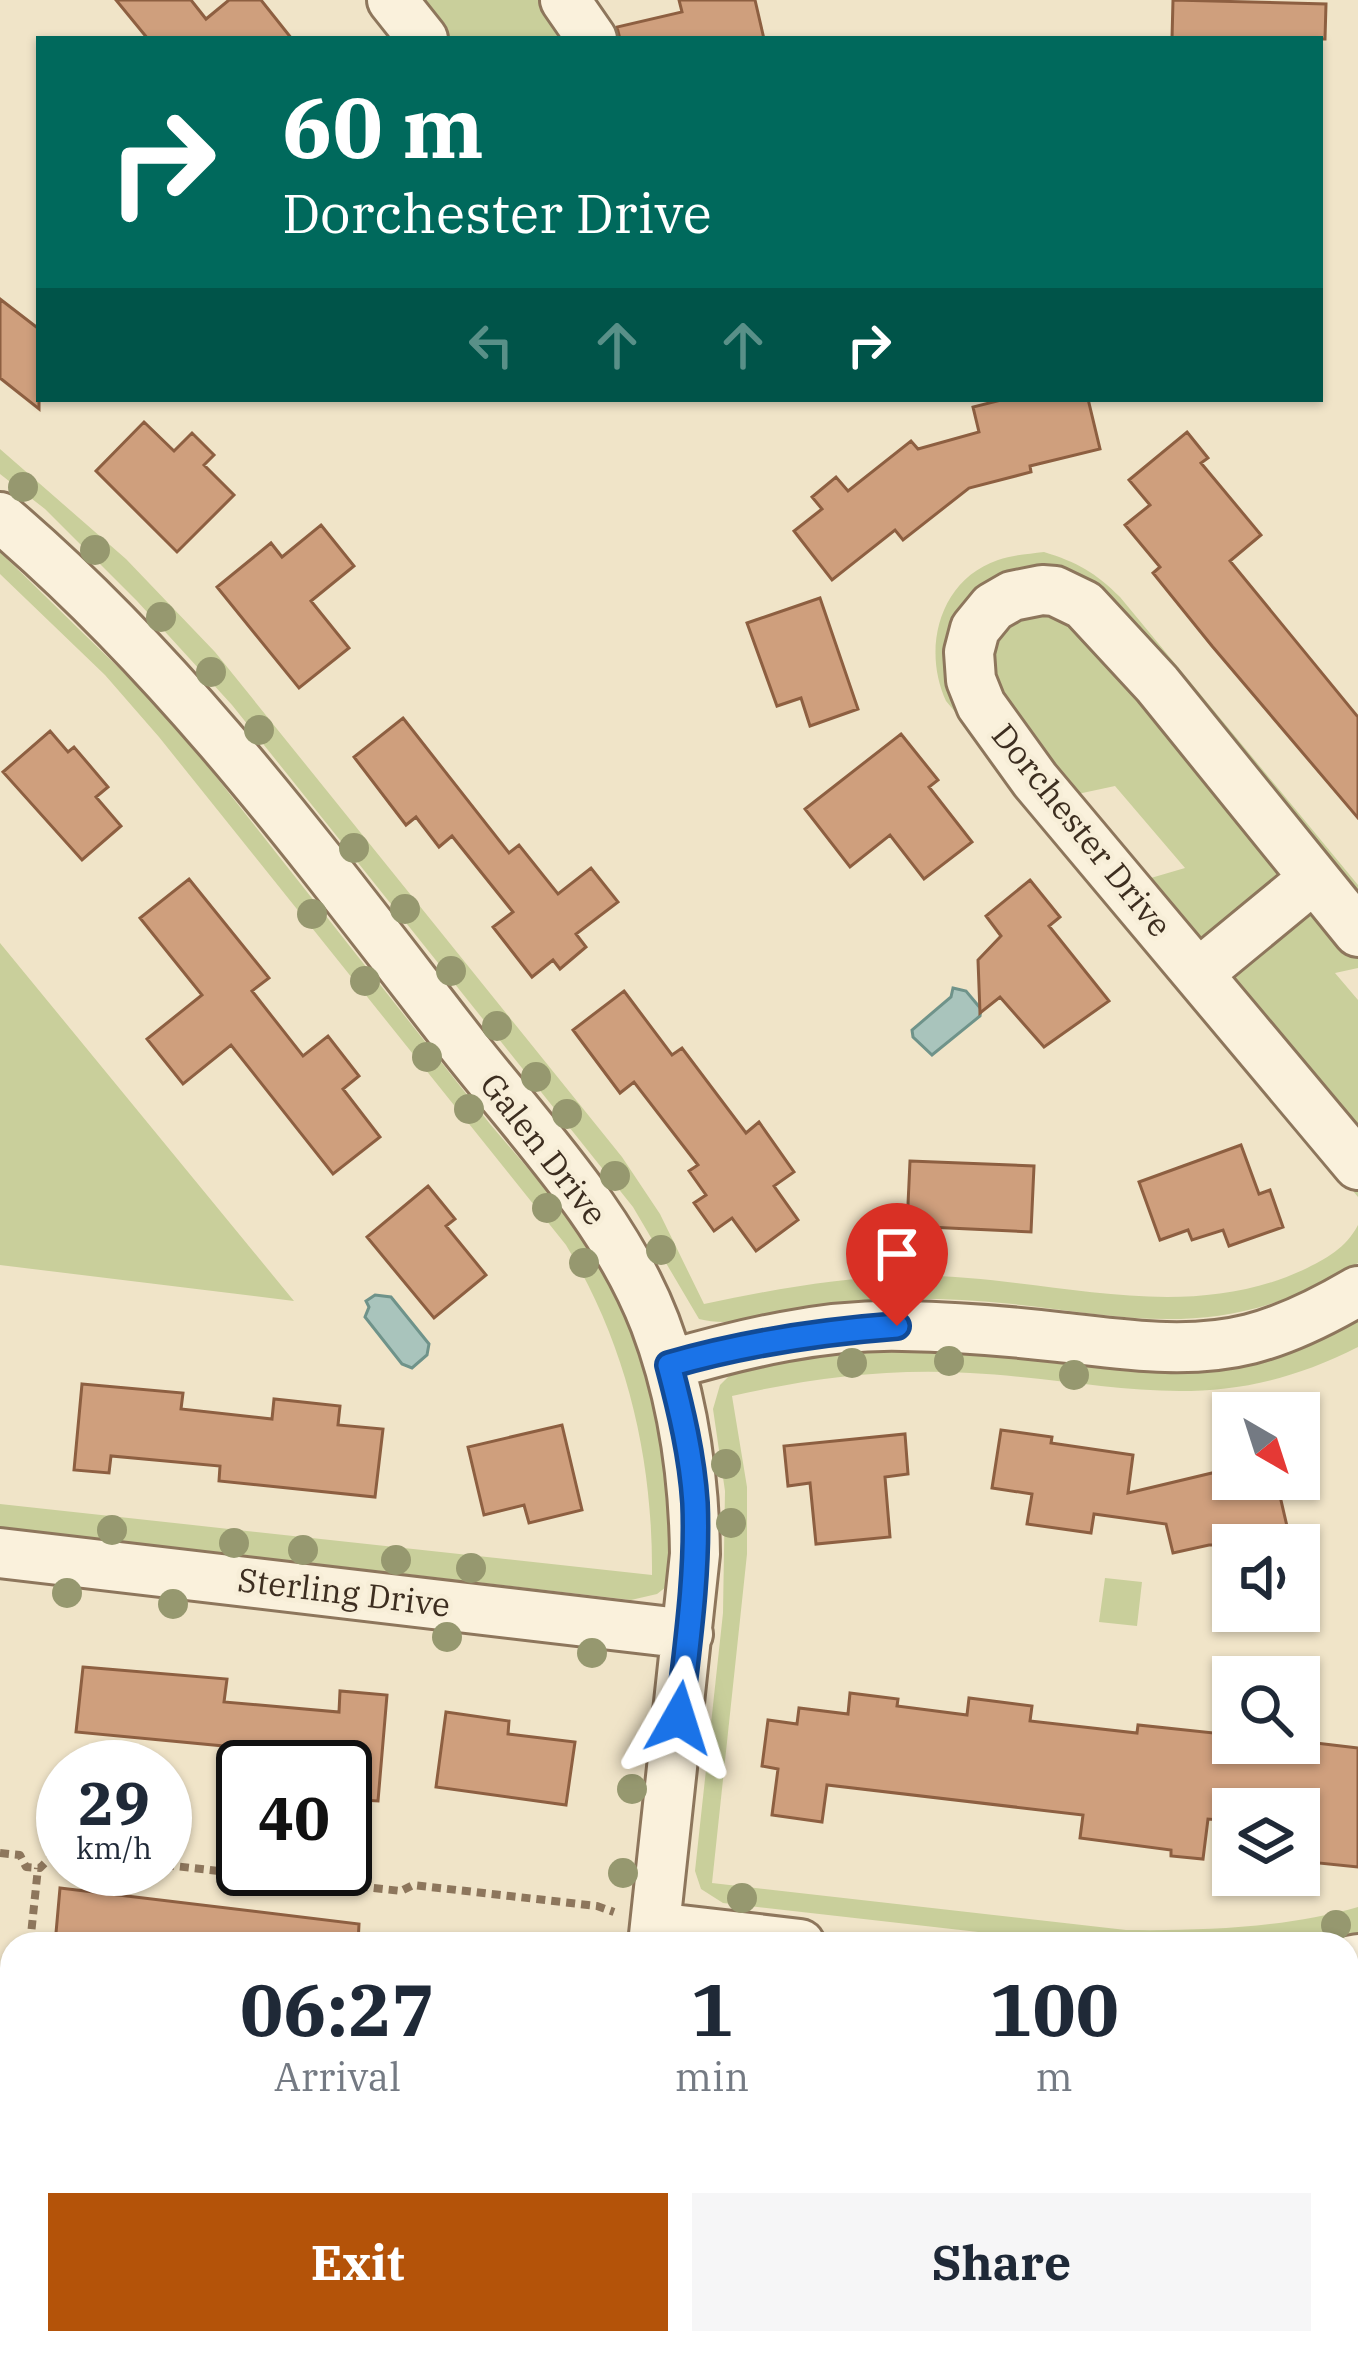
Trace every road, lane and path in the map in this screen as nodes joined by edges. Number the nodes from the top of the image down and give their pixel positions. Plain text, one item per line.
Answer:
1 (392, 0) edge
2 (565, 0) edge
3 (421, 36) edge
4 (590, 36) edge
5 (0, 518) edge
6 (1313, 879) junction
7 (1358, 932) edge
8 (1198, 973) junction
9 (1358, 1165) edge
10 (1358, 1291) edge
11 (669, 1365) junction
12 (0, 1553) edge
13 (688, 1634) junction
14 (0, 1853) edge
15 (36, 1868) edge
16 (192, 1868) edge
17 (36, 1887) edge
18 (641, 1928) edge
19 (31, 1932) edge
20 (681, 1932) edge

1 - 3 street
2 - 4 street
5 - 11 street, Galen Drive
6 - 7 street, Dorchester Drive
6 - 8 street
6 - 8 street, Dorchester Drive
8 - 9 street, Dorchester Drive
10 - 11 street
11 - 13 street, Galen Drive
12 - 13 street, Sterling Drive
13 - 18 street, Galen Drive
14 - 15 path
16 - 18 path
17 - 19 path
18 - 20 street

